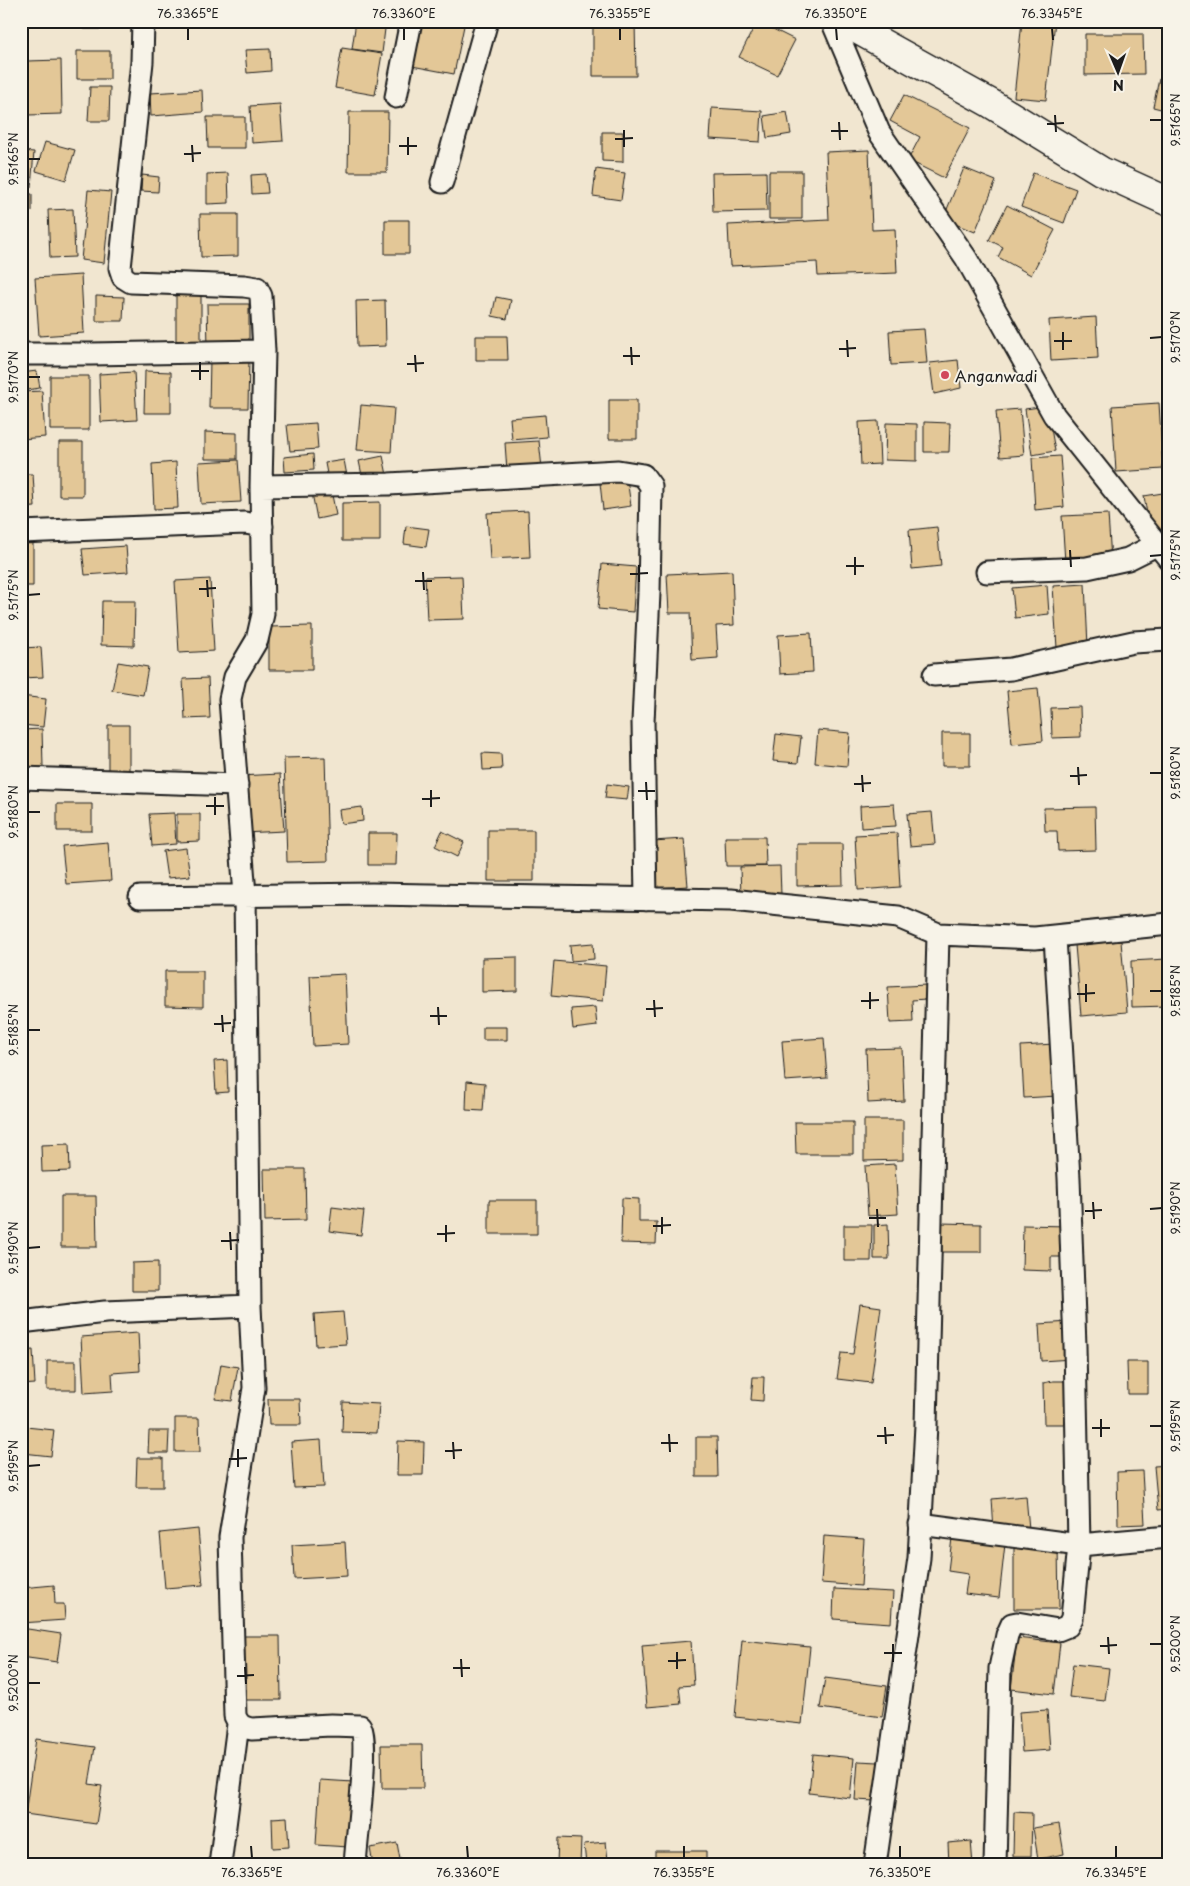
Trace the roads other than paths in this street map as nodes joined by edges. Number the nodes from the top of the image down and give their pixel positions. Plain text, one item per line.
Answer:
1 (143, 21) edge
2 (410, 21) edge
3 (487, 21) edge
4 (832, 21) edge
5 (842, 21) edge
6 (396, 97) dead end
7 (442, 182) dead end
8 (1169, 202) edge
9 (264, 351) junction
10 (21, 354) edge
11 (261, 486) junction
12 (262, 526) junction
13 (21, 532) edge
14 (1163, 552) edge
15 (987, 572) dead end
16 (1169, 640) edge
17 (934, 675) dead end
18 (21, 778) edge
19 (237, 785) junction
20 (140, 896) dead end
21 (245, 896) junction
22 (646, 899) junction
23 (1169, 924) edge
24 (938, 934) junction
25 (1056, 937) junction
26 (250, 1306) junction
27 (21, 1322) edge
28 (920, 1524) junction
29 (1169, 1538) edge
30 (1079, 1545) junction
31 (238, 1724) junction
32 (220, 1865) edge
33 (355, 1865) edge
34 (875, 1865) edge
35 (995, 1865) edge

1 - 9 street
2 - 6 street
3 - 7 street
4 - 14 street
5 - 8 main road
9 - 10 street
9 - 11 street
11 - 12 street
11 - 22 street
12 - 13 street
12 - 19 street
14 - 15 street
16 - 17 street
18 - 19 street
19 - 21 street
20 - 21 street
21 - 22 street
21 - 26 street
22 - 24 street
23 - 25 street
24 - 25 street
24 - 28 street
25 - 30 street
26 - 27 street
26 - 31 street
28 - 30 street
28 - 34 street
29 - 30 street
30 - 35 street
31 - 32 street
31 - 33 street

